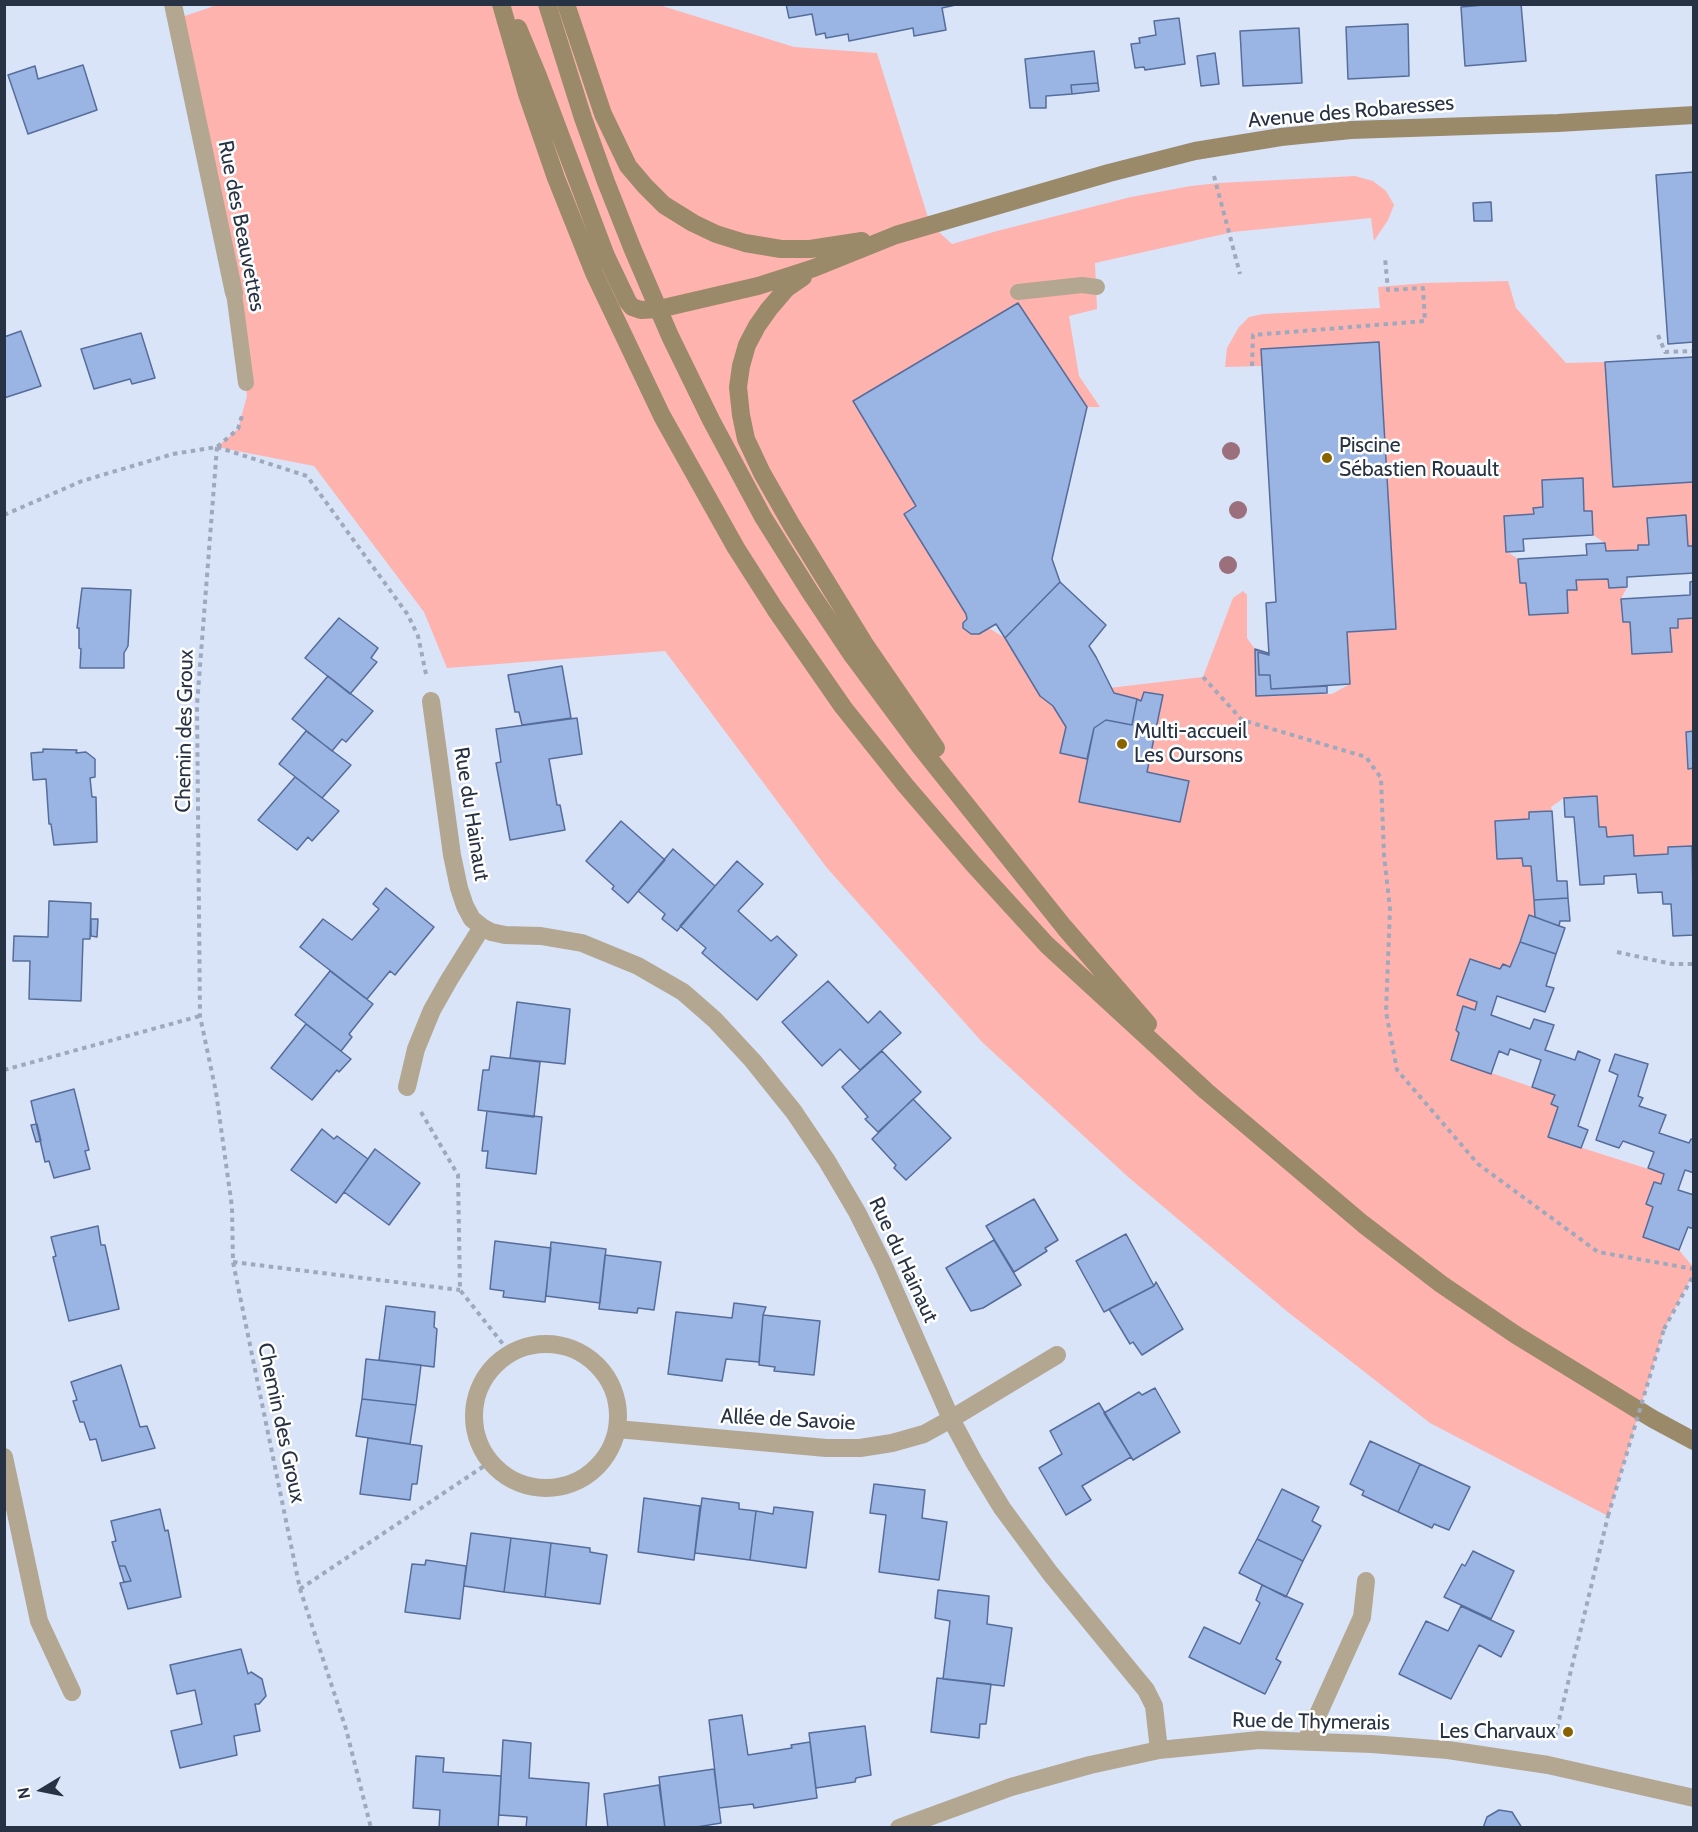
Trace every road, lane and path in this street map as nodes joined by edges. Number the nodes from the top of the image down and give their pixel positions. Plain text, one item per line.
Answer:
1 (173, 4) edge
2 (501, 4) edge
3 (508, 4) edge
4 (547, 4) edge
5 (566, 4) edge
6 (1694, 115) edge
7 (1207, 149) junction
8 (896, 235) junction
9 (1385, 258) dead end
10 (814, 268) junction
11 (1240, 274) dead end
12 (1097, 287) dead end
13 (1018, 292) dead end
14 (234, 293) joint
15 (659, 309) junction
16 (1659, 335) dead end
17 (1694, 351) edge
18 (1252, 366) dead end
19 (246, 383) joint
20 (217, 447) junction
21 (4, 515) edge
22 (1203, 677) dead end
23 (431, 701) joint
24 (1019, 872) junction
25 (482, 927) junction
26 (1617, 952) dead end
27 (1694, 964) edge
28 (200, 1016) junction
29 (4, 1070) edge
30 (407, 1087) joint
31 (1206, 1091) junction
32 (233, 1262) junction
33 (1694, 1269) edge
34 (1694, 1274) edge
35 (460, 1290) junction
36 (510, 1353) junction
37 (1057, 1355) dead end
38 (951, 1419) junction
39 (617, 1429) junction
40 (1694, 1441) edge
41 (490, 1461) junction
42 (6, 1469) edge
43 (1366, 1581) dead end
44 (300, 1588) junction
45 (72, 1692) dead end
46 (1306, 1741) junction
47 (1159, 1750) junction
48 (1548, 1765) junction
49 (1694, 1798) edge
50 (371, 1827) edge
51 (899, 1827) edge

1 - 14 street, Rue des Beauvettes
2 - 31 main road
3 - 15 main road
4 - 15 main road
5 - 8 main road
6 - 7 main road, Avenue des Robaresses
7 - 8 main road, Avenue des Robaresses
7 - 11 path
8 - 10 main road, Avenue des Robaresses
9 - 18 path
10 - 15 main road
10 - 24 main road
12 - 13 lane
14 - 19 lane, Rue des Beauvettes
15 - 24 main road
16 - 17 path
19 - 20 path
20 - 21 path
20 - 23 path
20 - 28 path, Chemin des Groux
22 - 33 path
23 - 25 street, Rue du Hainaut
24 - 31 main road
25 - 30 street
25 - 38 street, Rue du Hainaut
26 - 27 path
28 - 29 path
28 - 32 path, Chemin des Groux
30 - 35 path
31 - 40 main road
32 - 35 path
32 - 44 path, Chemin des Groux
34 - 48 path, bridge
35 - 36 path
36 - 39 street
36 - 41 street
37 - 38 street, Allée de Savoie
38 - 39 street, Allée de Savoie
38 - 47 street, Rue du Hainaut
39 - 41 street
41 - 44 path
42 - 45 street
43 - 46 street
44 - 50 path, Chemin des Groux
46 - 47 street, Rue de Thymerais
46 - 48 street, Rue de Thymerais
47 - 51 street, Rue de Thymerais
48 - 49 street, Rue de Thymerais

